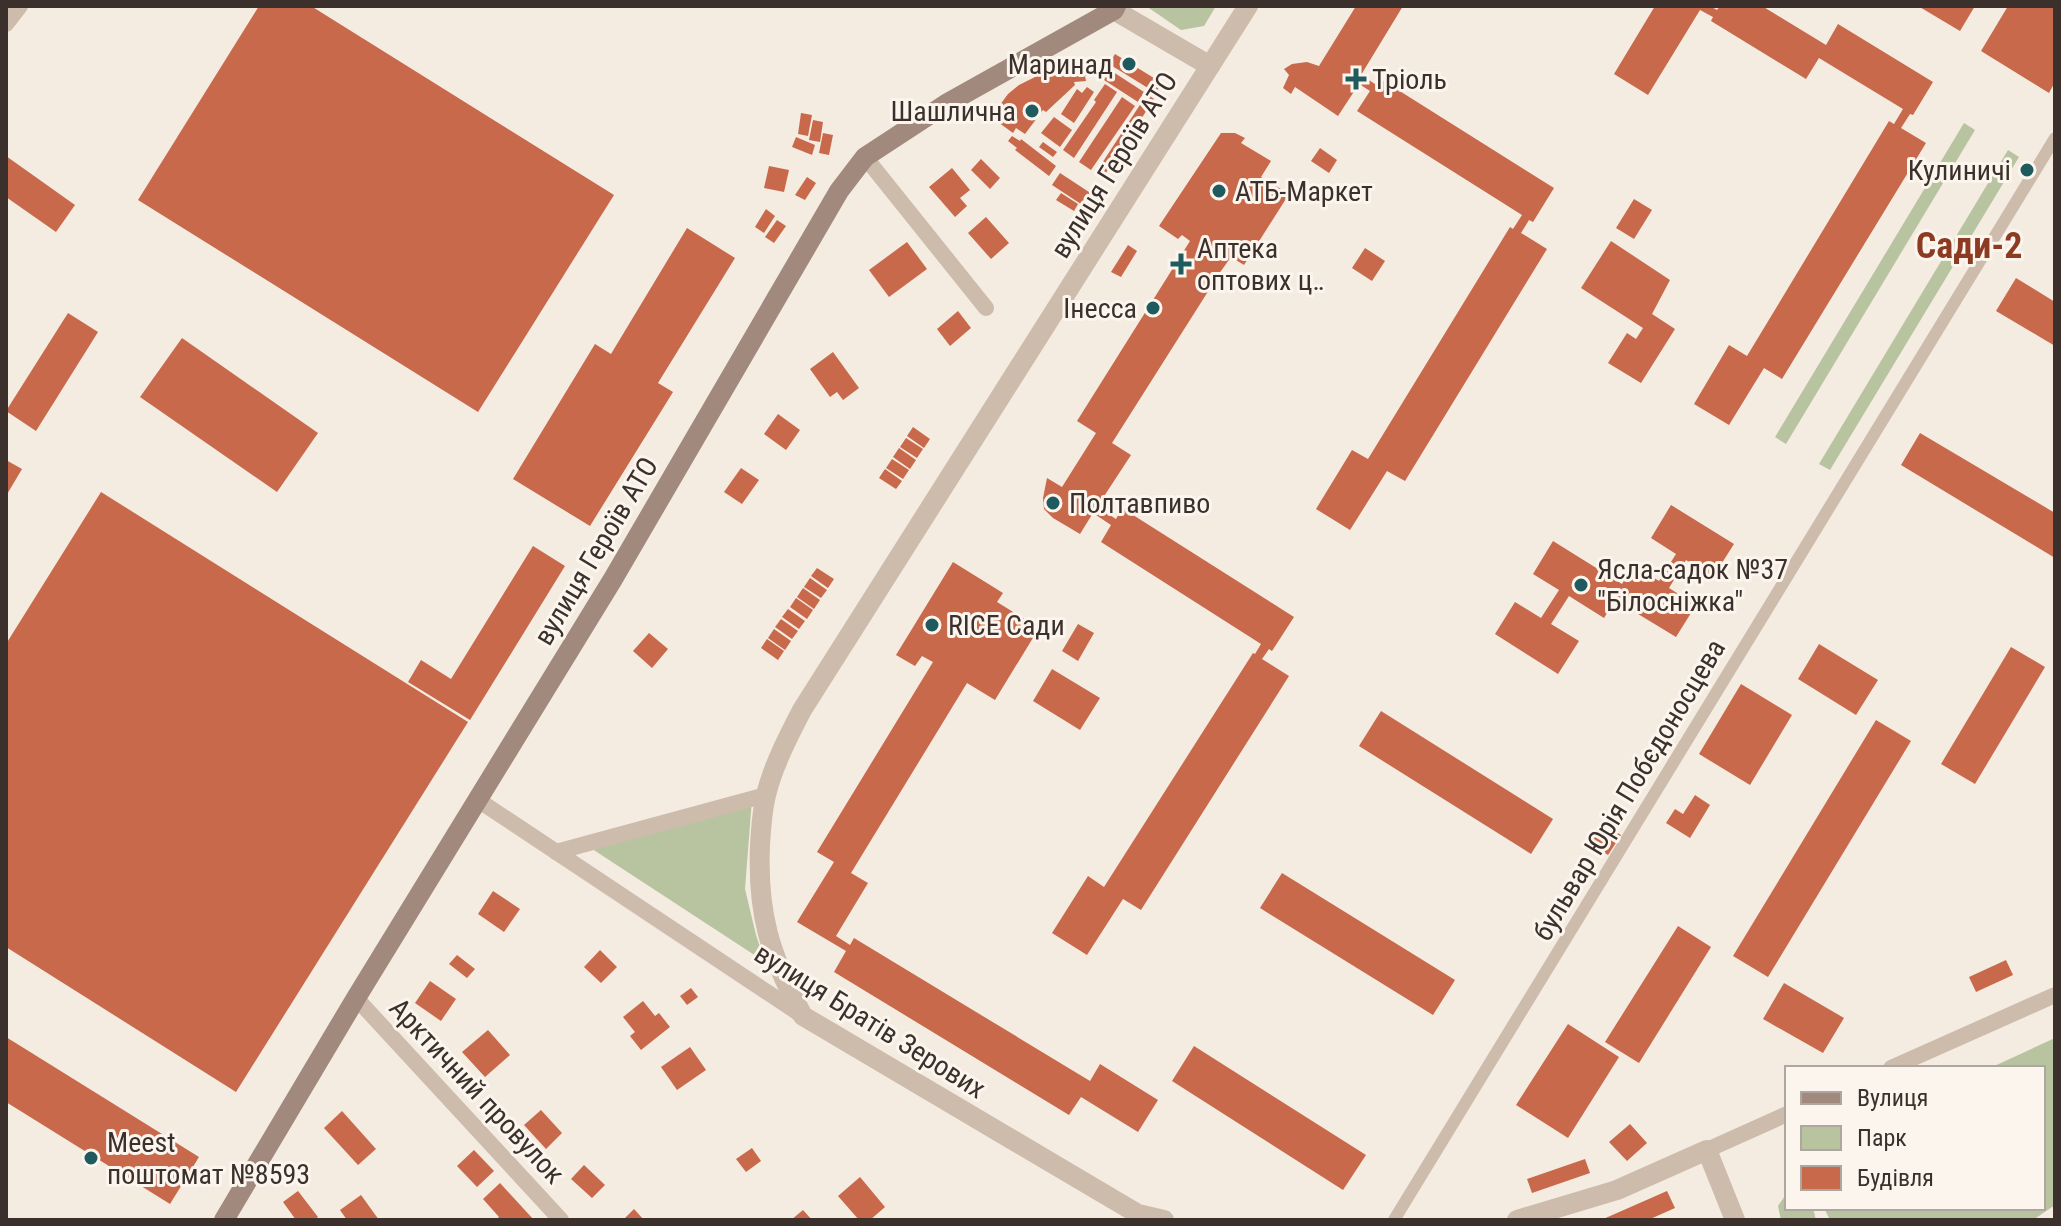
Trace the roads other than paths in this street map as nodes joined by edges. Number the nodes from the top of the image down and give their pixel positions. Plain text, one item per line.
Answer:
1 (20, 6) edge
2 (1248, 6) edge
3 (1115, 8) edge
4 (6, 24) edge
5 (1210, 66) junction
6 (2055, 138) edge
7 (865, 157) junction
8 (986, 308) dead end
9 (766, 795) junction
10 (478, 800) junction
11 (556, 852) junction
12 (2055, 995) edge
13 (356, 998) junction
14 (803, 1016) junction
15 (1895, 1066) edge
16 (1785, 1115) edge
17 (1707, 1150) junction
18 (224, 1220) edge
19 (561, 1220) edge
20 (1164, 1220) edge
21 (1394, 1220) edge
22 (1517, 1220) edge
23 (1735, 1220) edge

1 - 4 street
2 - 5 street, вулиця Героїв АТО
3 - 5 street, вулиця Героїв АТО
3 - 7 main road, вулиця Героїв АТО
5 - 9 street, вулиця Героїв АТО
6 - 21 street, бульвар Юрія Побєдоносцева
7 - 8 street
7 - 10 main road, вулиця Героїв АТО
9 - 11 street
9 - 14 street, вулиця Героїв АТО
10 - 11 street, вулиця Братів Зерових
10 - 13 main road, вулиця Героїв АТО
11 - 14 street, вулиця Братів Зерових
12 - 15 street
13 - 18 main road, вулиця Героїв АТО
13 - 19 street, Арктичний провулок
14 - 20 street, вулиця Братів Зерових
16 - 17 street
17 - 22 street
17 - 23 street

